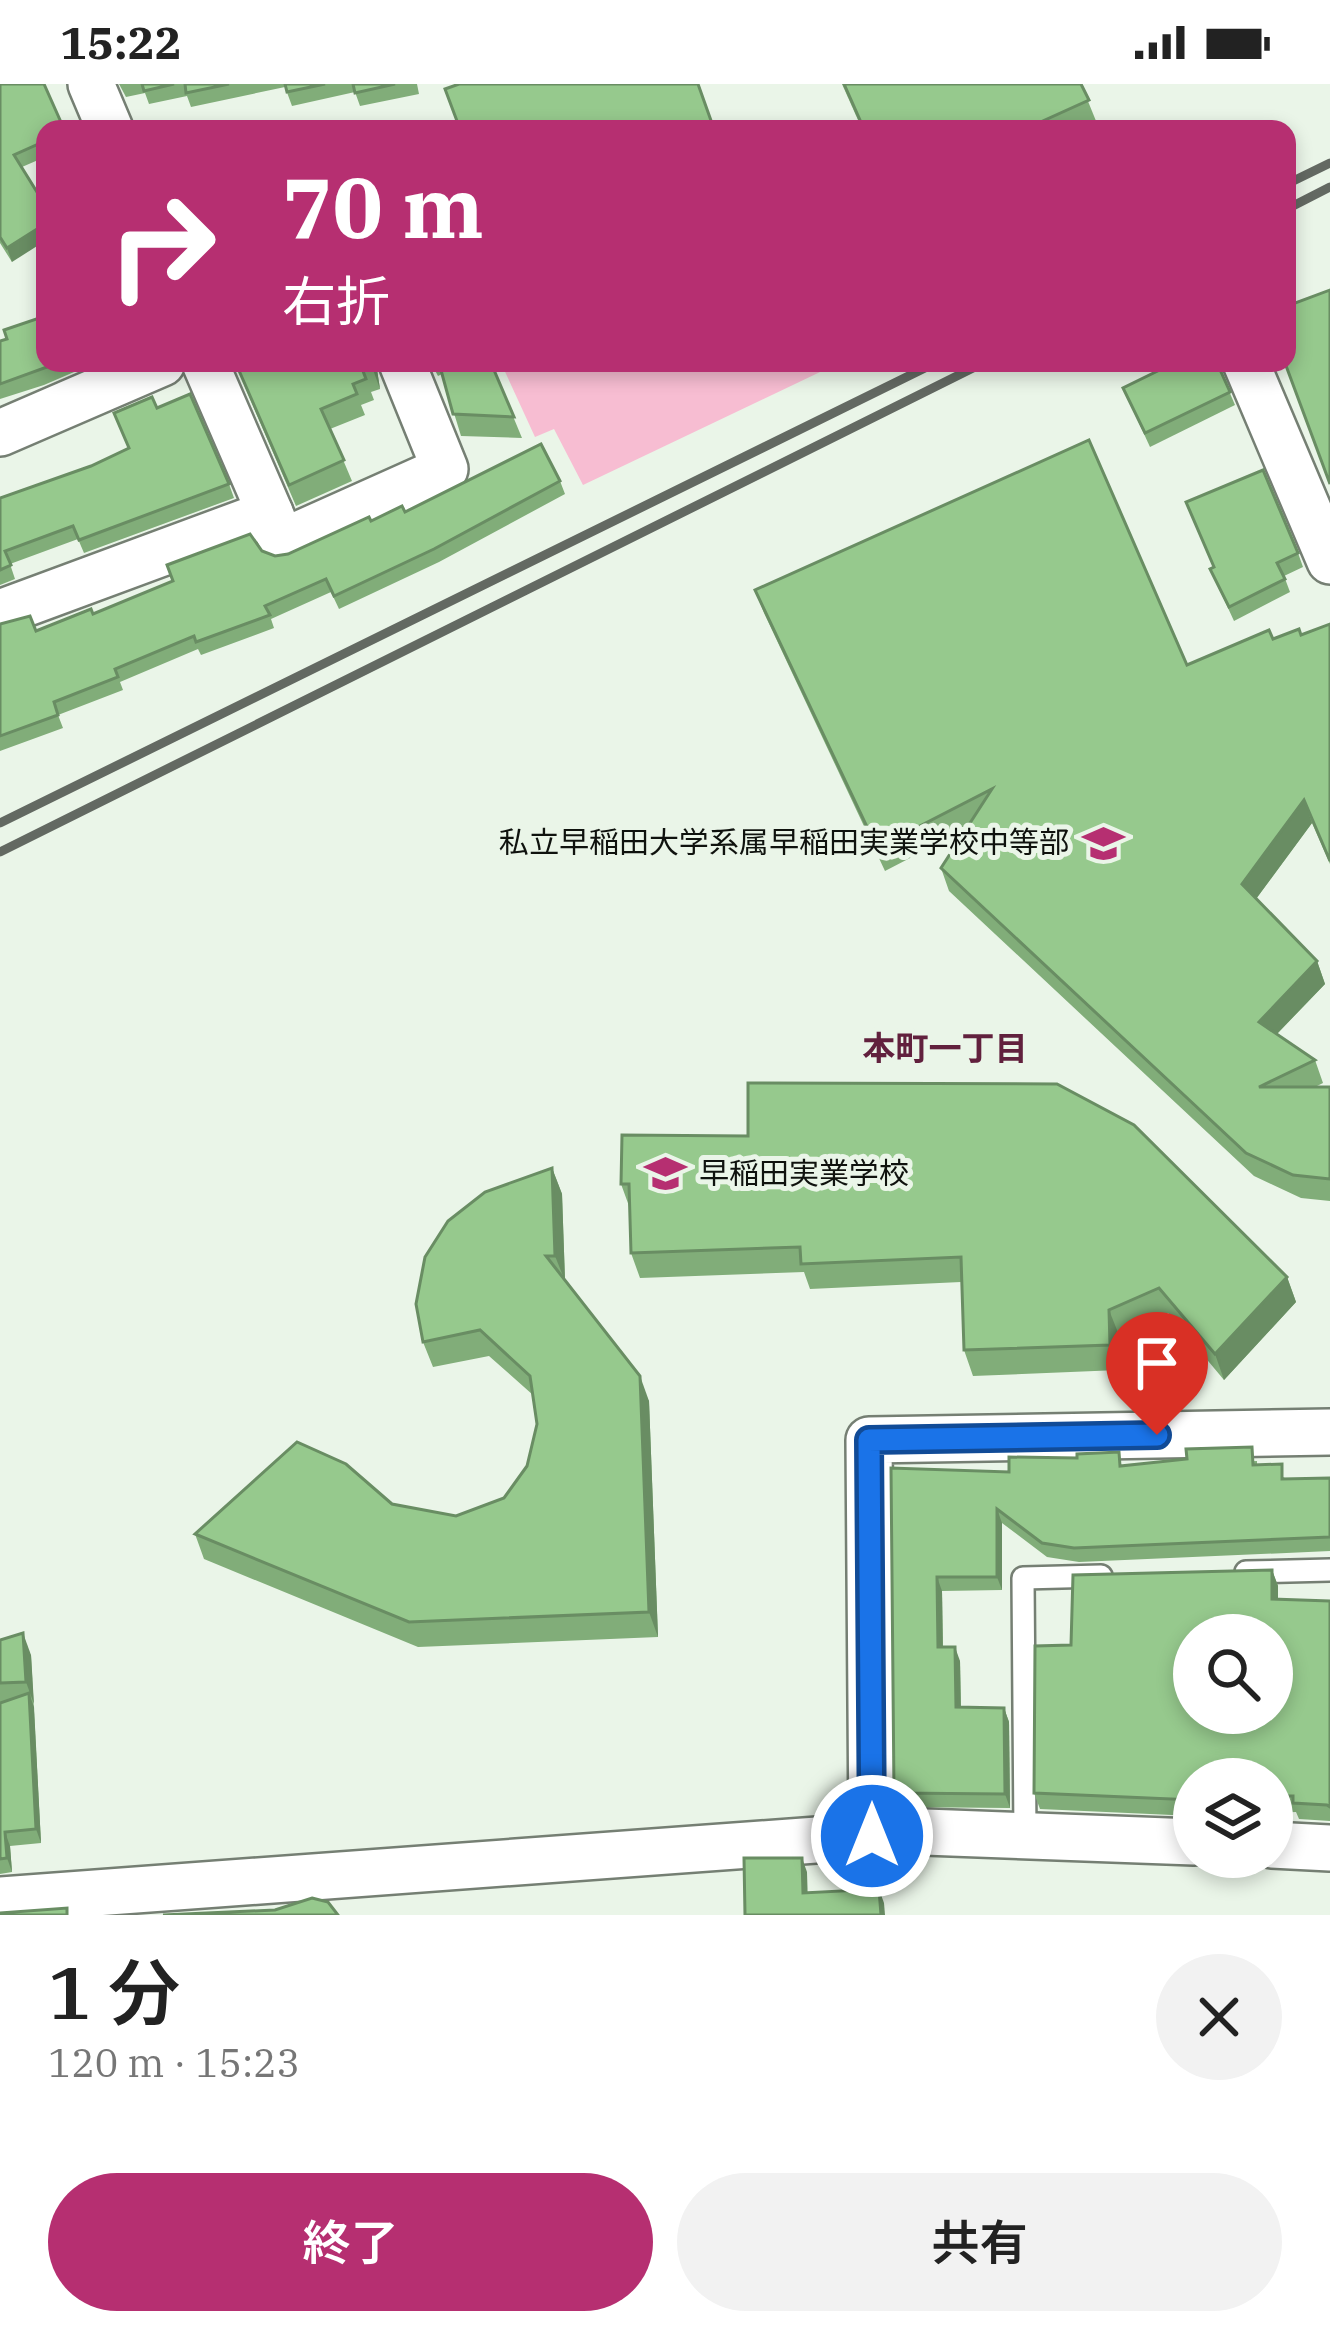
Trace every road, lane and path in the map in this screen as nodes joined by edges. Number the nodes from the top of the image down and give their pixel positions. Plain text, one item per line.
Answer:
1 (91, 84) edge
2 (106, 120) edge
3 (141, 372) edge
4 (209, 372) edge
5 (406, 372) edge
6 (1250, 372) edge
7 (0, 433) edge
8 (270, 513) junction
9 (1330, 561) edge
10 (0, 613) edge
11 (1330, 1432) edge
12 (1330, 1570) edge
13 (1212, 1573) edge
14 (1118, 1575) edge
15 (1025, 1835) junction
16 (872, 1836) junction
17 (1173, 1841) edge
18 (1293, 1846) edge
19 (1330, 1848) edge
20 (0, 1900) edge
21 (94, 1904) edge

1 - 2 street
3 - 7 street
4 - 8 street
5 - 8 street
6 - 9 street
8 - 10 street
11 - 16 street
12 - 13 lane
14 - 15 lane
15 - 16 street
15 - 17 street
16 - 21 street
18 - 19 street
20 - 21 street

